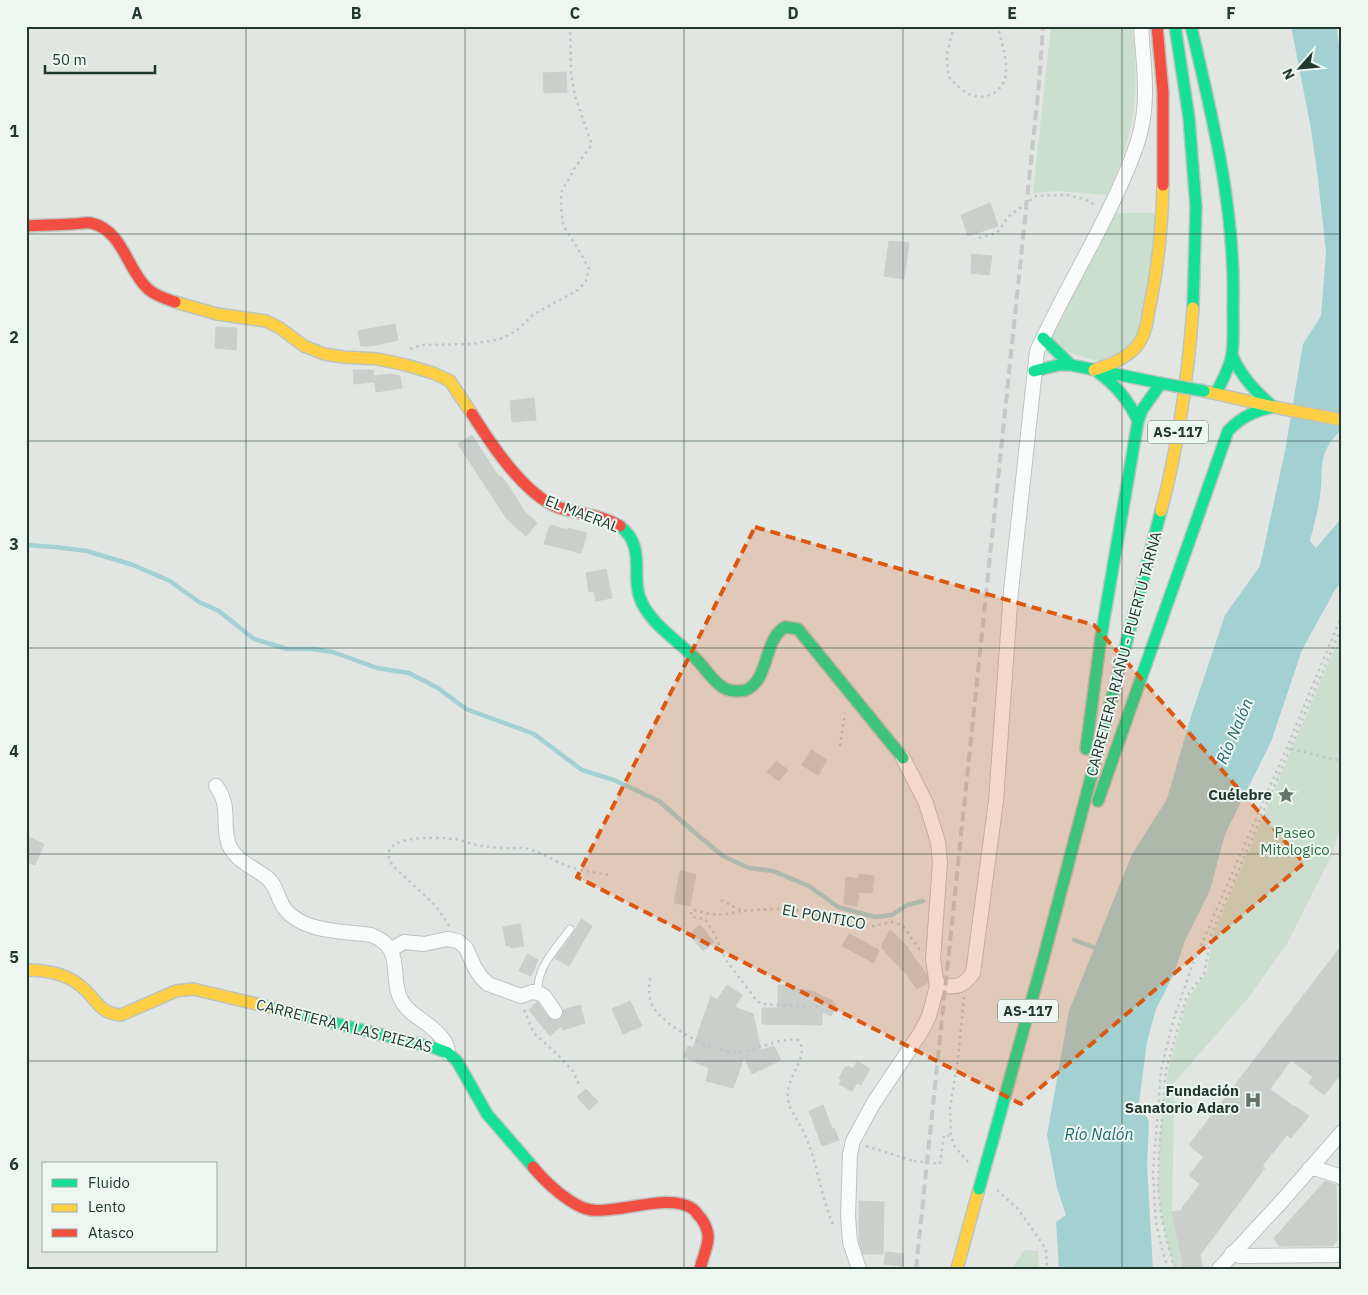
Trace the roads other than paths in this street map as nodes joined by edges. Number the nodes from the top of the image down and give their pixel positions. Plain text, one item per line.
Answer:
1 (1141, 26) edge
2 (1157, 26) edge
3 (1175, 26) edge
4 (1191, 26) edge
5 (26, 226) edge
6 (1144, 332) junction
7 (1043, 338) junction
8 (1141, 355) dead end
9 (1232, 355) junction
10 (1071, 365) junction
11 (1094, 370) junction
12 (1034, 371) junction
13 (1143, 371) dead end
14 (1159, 383) junction
15 (1216, 393) junction
16 (1276, 407) junction
17 (1342, 420) edge
18 (1138, 421) junction
19 (1228, 431) junction
20 (903, 758) joint
21 (216, 786) dead end
22 (1078, 827) junction
23 (1064, 878) junction
24 (570, 929) dead end
25 (392, 949) junction
26 (26, 970) edge
27 (937, 986) junction
28 (538, 993) junction
29 (555, 1012) dead end
30 (448, 1053) junction
31 (1342, 1132) edge
32 (1309, 1169) junction
33 (1342, 1178) edge
34 (1232, 1254) junction
35 (1342, 1255) edge
36 (700, 1269) edge
37 (859, 1269) edge
38 (957, 1269) edge
39 (1219, 1269) edge

1 - 7 street
2 - 6 main road
3 - 22 main road, CARRETERA RIAÑU - PUERTU TARNA / AS-117
4 - 9 main road
5 - 20 main road, EL MAERAL
6 - 8 main road
6 - 11 main road
7 - 10 main road
7 - 12 street
9 - 15 main road
9 - 16 main road
10 - 11 main road
10 - 12 main road
11 - 14 main road
11 - 18 main road
12 - 27 street
13 - 14 main road
14 - 15 main road, bridge
14 - 18 main road
15 - 16 main road
15 - 19 main road
16 - 17 main road
16 - 19 main road
18 - 22 main road
19 - 23 main road
20 - 27 street
21 - 25 street
22 - 23 main road, CARRETERA RIAÑU - PUERTU TARNA / AS-117
23 - 38 main road, CARRETERA RIAÑU - PUERTU TARNA / AS-117, bridge
24 - 28 lane
25 - 28 street
25 - 30 street
26 - 30 main road, CARRETERA A LAS PIEZAS
27 - 37 street
28 - 29 street
30 - 36 main road, CARRETERA A LAS PIEZAS
31 - 32 street
32 - 33 street
32 - 34 street
34 - 35 street
34 - 39 street

